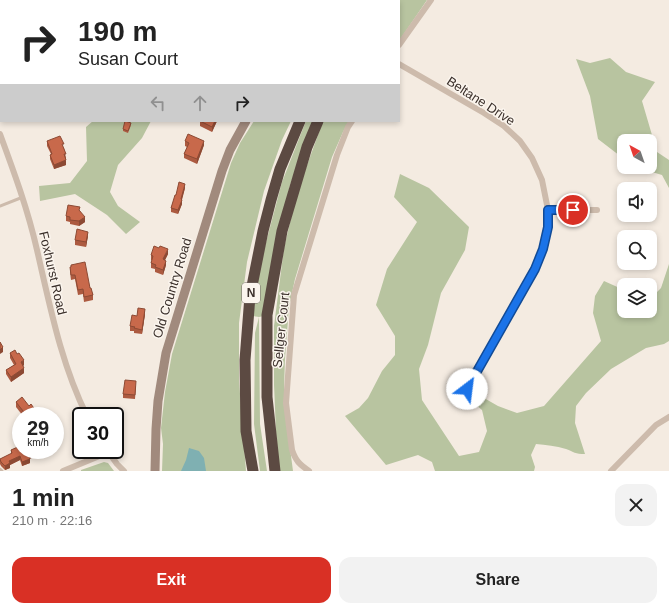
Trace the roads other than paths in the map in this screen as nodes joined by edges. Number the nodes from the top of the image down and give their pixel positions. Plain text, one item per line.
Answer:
1 (430, 0) edge
2 (400, 44) edge
3 (400, 65) edge
4 (245, 122) edge
5 (300, 122) edge
6 (318, 122) edge
7 (351, 122) edge
8 (0, 134) edge
9 (23, 197) junction
10 (0, 206) edge
11 (548, 210) junction
12 (597, 210) dead end
13 (467, 389) dead end
14 (83, 407) edge
15 (669, 417) edge
16 (90, 459) edge
17 (114, 459) edge
18 (63, 471) edge
19 (124, 471) edge
20 (156, 471) edge
21 (253, 471) edge
22 (275, 471) edge
23 (309, 471) edge
24 (610, 471) edge

1 - 2 street
3 - 11 street, Beltane Drive
4 - 20 main road, Old Country Road
5 - 21 highway, N
6 - 22 highway, N
7 - 23 street, Sellger Court
8 - 9 street, Foxhurst Road
9 - 10 lane
9 - 14 street, Foxhurst Road
11 - 12 street
11 - 13 street, Beltane Drive
15 - 24 street
16 - 18 street
17 - 19 street

